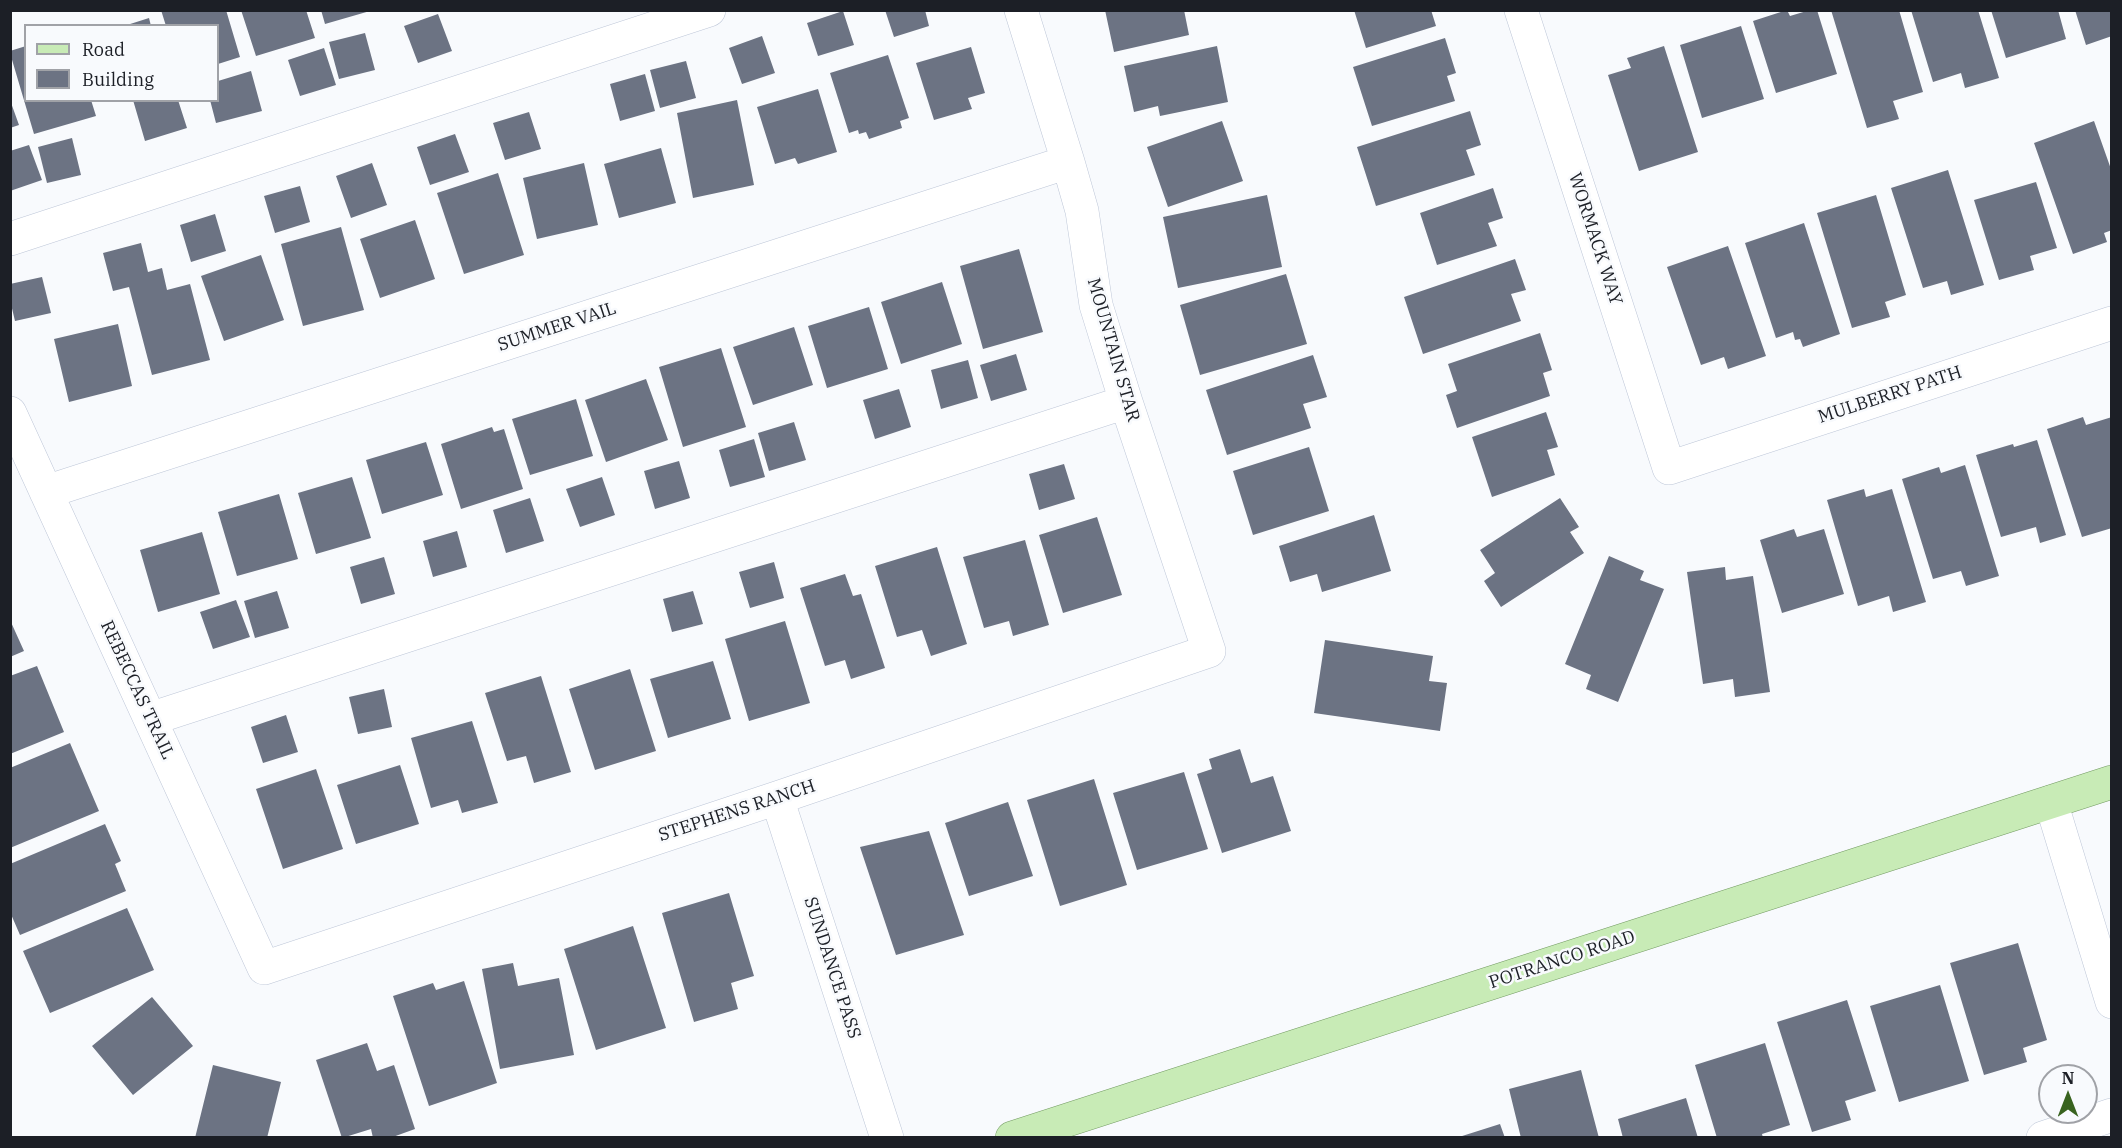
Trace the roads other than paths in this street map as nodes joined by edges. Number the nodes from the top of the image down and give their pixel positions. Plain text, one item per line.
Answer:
1 (709, 10) edge
2 (1021, 10) edge
3 (1521, 10) edge
4 (1068, 162) junction
5 (10, 239) edge
6 (2112, 323) edge
7 (1126, 402) junction
8 (10, 413) edge
9 (1669, 468) joint
10 (46, 492) junction
11 (1209, 651) joint
12 (150, 719) junction
13 (2112, 782) edge
14 (777, 798) junction
15 (2051, 802) junction
16 (264, 968) joint
17 (2112, 1002) edge
18 (2112, 1115) edge
19 (887, 1137) edge
20 (1012, 1137) edge
21 (2043, 1137) edge

1 - 5 street
2 - 4 street, MOUNTAIN STAR
3 - 9 street, WORMACK WAY
4 - 7 street, MOUNTAIN STAR
4 - 10 street, SUMMER VAIL
6 - 9 street, MULBERRY PATH
7 - 11 street, MOUNTAIN STAR
7 - 12 street
8 - 10 street, REBECCAS TRAIL
10 - 12 street, REBECCAS TRAIL
11 - 14 street, STEPHENS RANCH
12 - 16 street, REBECCAS TRAIL
13 - 15 main road, POTRANCO ROAD
14 - 16 street, STEPHENS RANCH
14 - 19 street, SUNDANCE PASS
15 - 17 street
15 - 20 main road, POTRANCO ROAD
18 - 21 street

